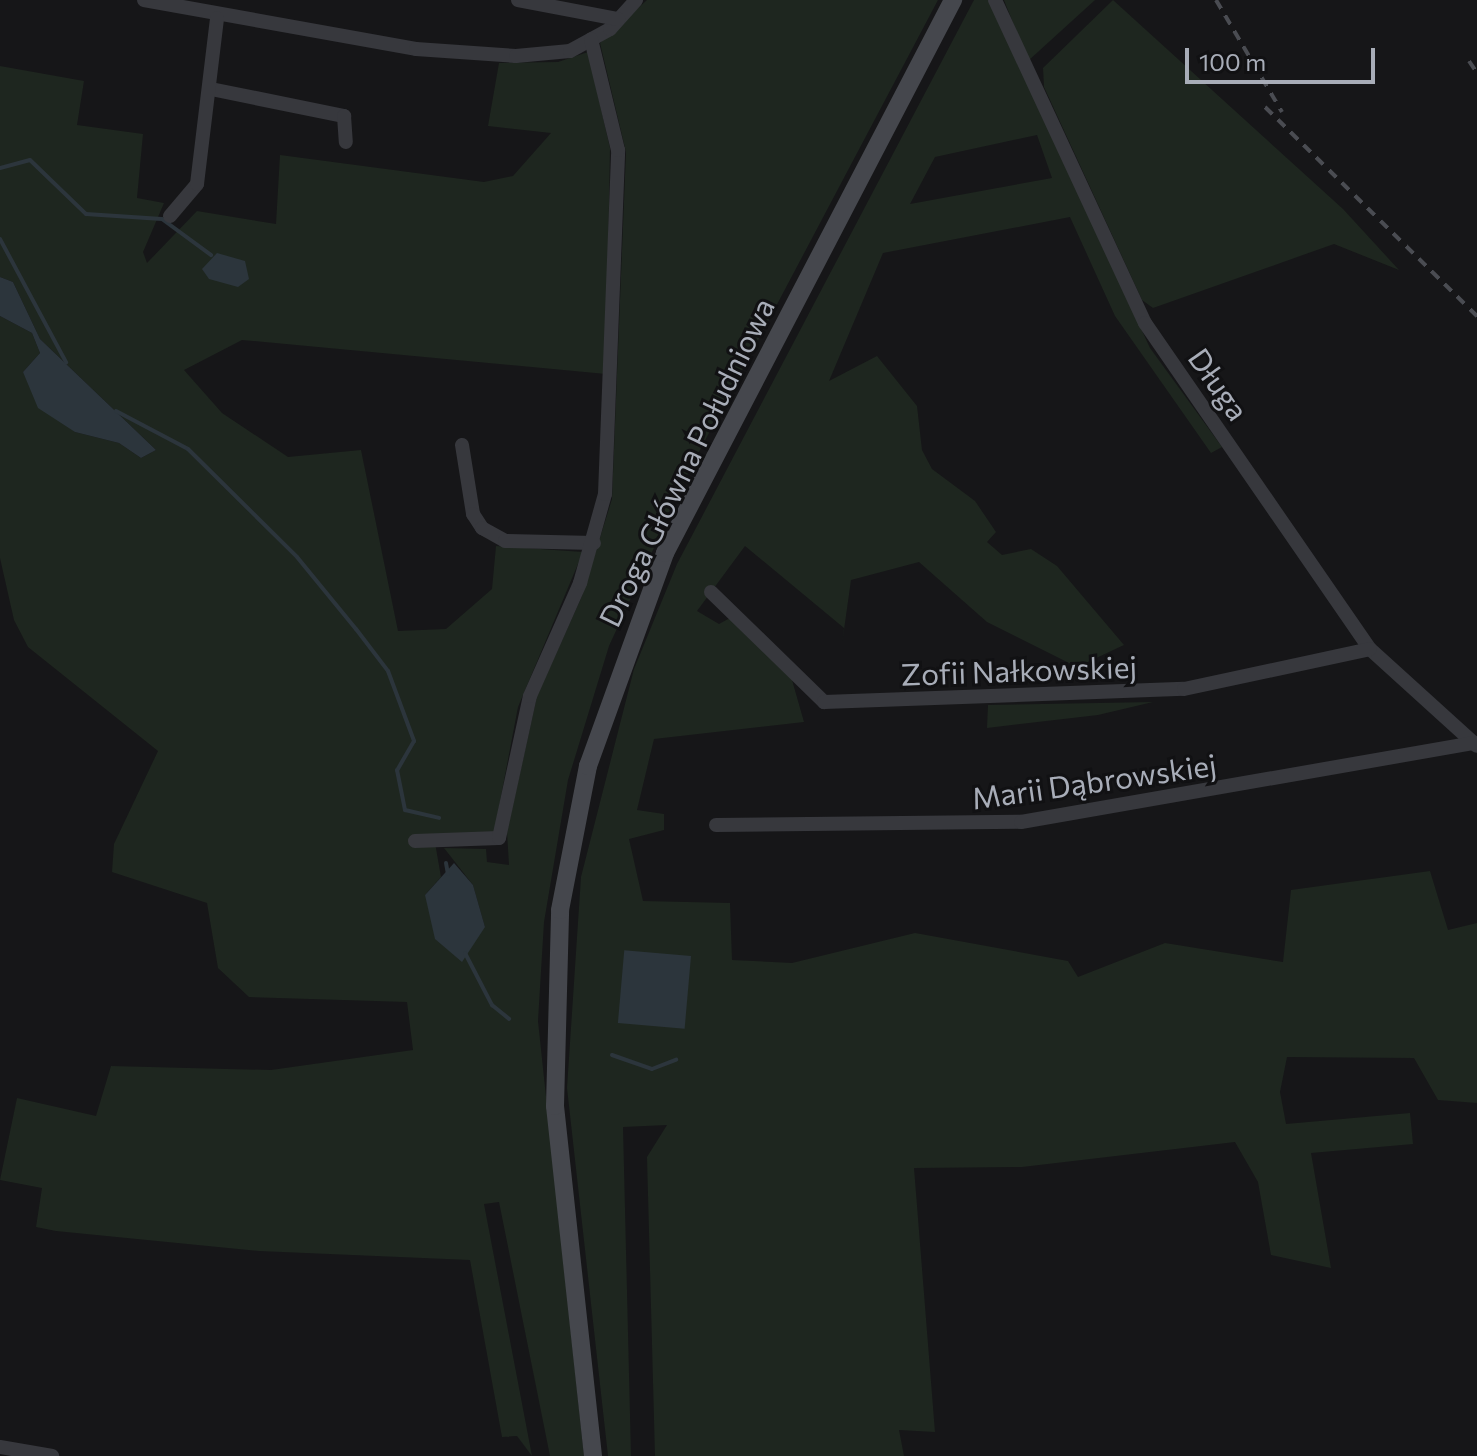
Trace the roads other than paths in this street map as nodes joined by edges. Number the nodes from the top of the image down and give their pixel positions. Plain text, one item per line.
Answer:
1 (144, 0) edge
2 (518, 0) edge
3 (636, 0) edge
4 (953, 0) edge
5 (995, 0) edge
6 (217, 18) junction
7 (618, 19) junction
8 (591, 39) junction
9 (211, 89) junction
10 (346, 142) dead end
11 (170, 216) dead end
12 (462, 445) dead end
13 (594, 543) junction
14 (711, 592) dead end
15 (1370, 649) junction
16 (1476, 744) edge
17 (716, 825) dead end
18 (415, 841) dead end
19 (0, 1447) edge
20 (52, 1456) edge
21 (593, 1456) edge

1 - 6 street
2 - 7 street
3 - 7 street
4 - 21 main road, Droga Główna Południowa
5 - 15 street, Długa
6 - 8 street
6 - 9 street
7 - 8 street
8 - 13 street
9 - 10 street
9 - 11 street
12 - 13 street
13 - 18 street
14 - 15 street, Zofii Nałkowskiej
15 - 16 street, Długa
16 - 17 street, Marii Dąbrowskiej
19 - 20 street

